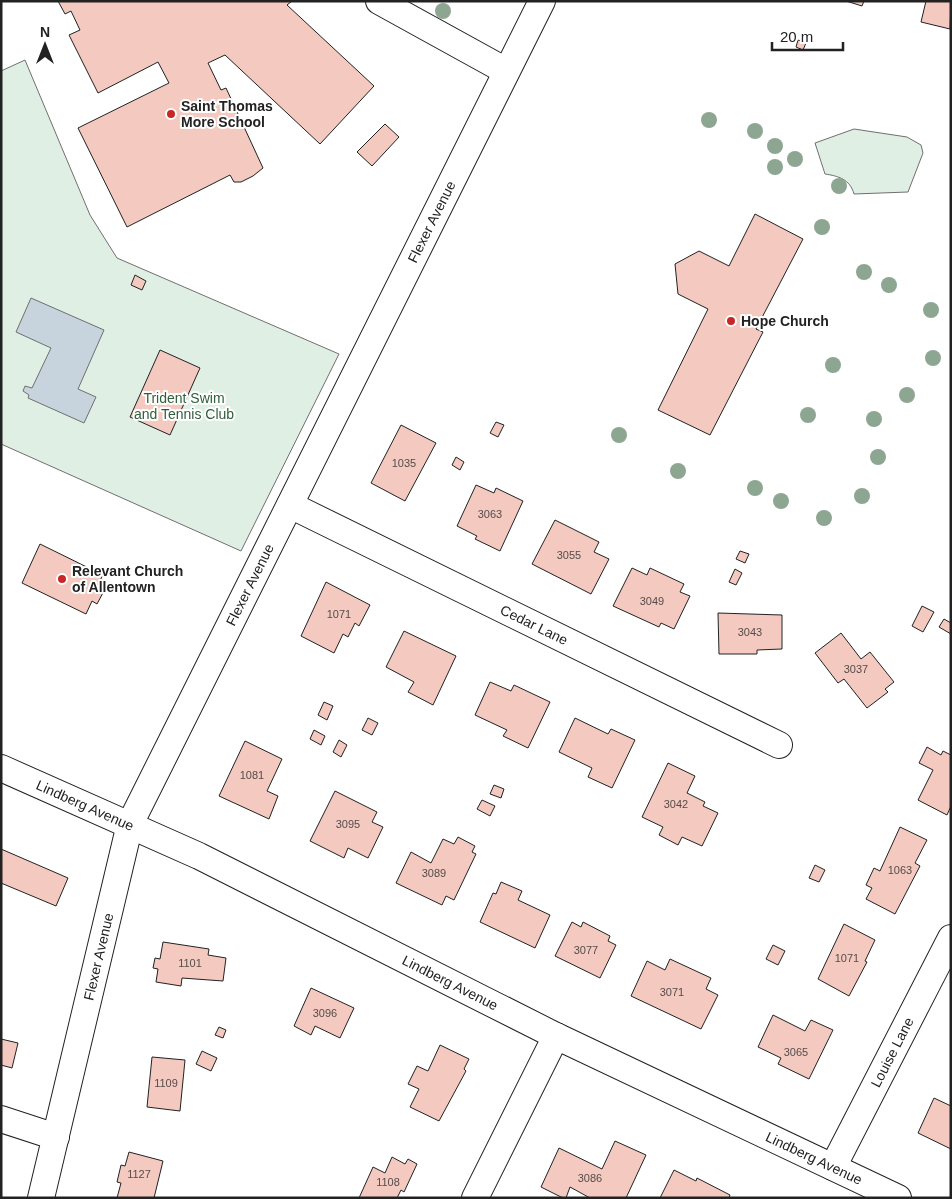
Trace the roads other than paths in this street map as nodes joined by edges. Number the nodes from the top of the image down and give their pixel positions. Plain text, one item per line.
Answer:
1 (379, 1) edge
2 (542, 1) edge
3 (506, 72) junction
4 (290, 505) junction
5 (779, 745) dead end
6 (1, 768) edge
7 (130, 824) junction
8 (951, 938) edge
9 (556, 1036) junction
10 (1, 1119) edge
11 (56, 1136) junction
12 (833, 1166) junction
13 (41, 1198) edge
14 (475, 1198) edge
15 (898, 1198) edge

1 - 3 street
2 - 3 street, Flexer Avenue
3 - 4 street, Flexer Avenue
4 - 5 street, Cedar Lane
4 - 7 street, Flexer Avenue
6 - 7 street, Lindberg Avenue
7 - 9 street, Lindberg Avenue
7 - 11 street, Flexer Avenue
8 - 12 street, Louise Lane
9 - 12 street, Lindberg Avenue
9 - 14 street
10 - 11 street
11 - 13 street, Flexer Avenue
12 - 15 street, Lindberg Avenue

